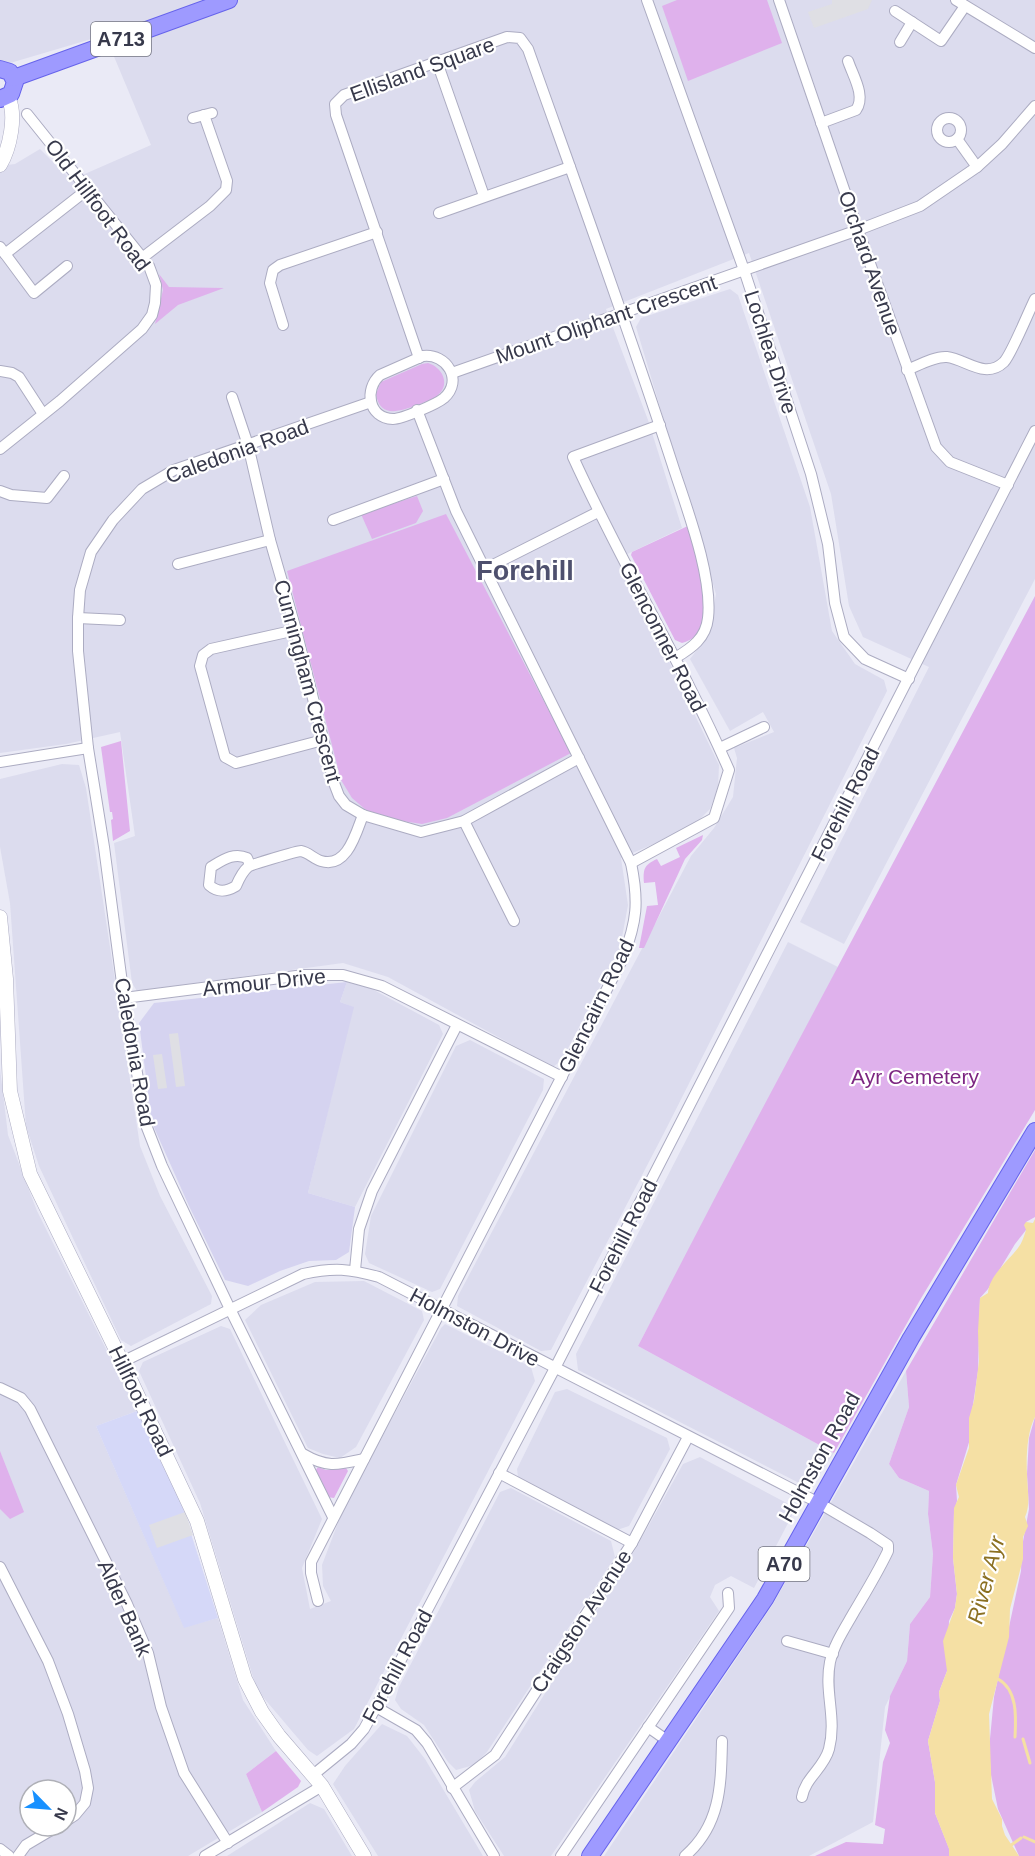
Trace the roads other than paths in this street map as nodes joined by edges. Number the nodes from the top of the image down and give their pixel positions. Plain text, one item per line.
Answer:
1 (229, 0) edge
2 (647, 0) edge
3 (779, 0) edge
4 (961, 3) edge
5 (895, 11) dead end
6 (912, 22) junction
7 (900, 42) dead end
8 (1035, 48) edge
9 (848, 61) dead end
10 (436, 62) junction
11 (7, 73) edge
12 (4, 98) edge
13 (1035, 106) edge
14 (27, 114) dead end
15 (203, 115) dead end
16 (821, 123) junction
17 (957, 140) dead end
18 (0, 165) edge
19 (570, 167) junction
20 (978, 167) junction
21 (87, 189) junction
22 (484, 196) junction
23 (440, 213) dead end
24 (858, 231) junction
25 (378, 232) junction
26 (3, 250) edge
27 (142, 258) junction
28 (67, 266) dead end
29 (744, 270) junction
30 (1035, 299) edge
31 (621, 313) junction
32 (283, 326) dead end
33 (419, 357) junction
34 (908, 369) junction
35 (0, 371) edge
36 (452, 374) junction
37 (233, 397) dead end
38 (371, 402) junction
39 (417, 411) junction
40 (44, 414) junction
41 (660, 425) junction
42 (1035, 431) edge
43 (248, 445) junction
44 (0, 449) edge
45 (64, 476) dead end
46 (444, 479) junction
47 (1008, 485) junction
48 (0, 490) edge
49 (598, 512) junction
50 (333, 520) dead end
51 (270, 540) junction
52 (178, 564) dead end
53 (485, 569) junction
54 (78, 618) junction
55 (120, 620) dead end
56 (296, 630) junction
57 (675, 658) junction
58 (909, 679) junction
59 (764, 727) dead end
60 (323, 740) junction
61 (88, 748) junction
62 (720, 748) junction
63 (579, 758) junction
64 (0, 762) edge
65 (363, 815) junction
66 (464, 821) junction
67 (631, 863) junction
68 (250, 865) dead end
69 (0, 917) edge
70 (514, 921) dead end
71 (124, 998) junction
72 (458, 1025) junction
73 (562, 1077) junction
74 (5, 1092) edge
75 (1035, 1131) edge
76 (355, 1270) junction
77 (230, 1309) junction
78 (441, 1310) junction
79 (122, 1362) junction
80 (555, 1368) junction
81 (0, 1388) edge
82 (688, 1437) junction
83 (302, 1454) junction
84 (364, 1459) junction
85 (499, 1473) junction
86 (819, 1503) junction
87 (333, 1517) junction
88 (632, 1543) junction
89 (0, 1567) edge
90 (728, 1593) dead end
91 (318, 1601) dead end
92 (787, 1641) dead end
93 (833, 1654) junction
94 (376, 1707) junction
95 (648, 1727) junction
96 (668, 1741) junction
97 (722, 1741) dead end
98 (317, 1781) junction
99 (452, 1788) junction
100 (802, 1797) dead end
101 (78, 1811) edge
102 (38, 1838) edge
103 (228, 1843) junction
104 (0, 1849) edge
105 (9, 1856) edge
106 (18, 1856) edge
107 (205, 1856) edge
108 (364, 1856) edge
109 (494, 1856) edge
110 (561, 1856) edge
111 (590, 1856) edge
112 (686, 1856) edge

1 - 11 main road, A713
2 - 29 street, Lochlea Drive
3 - 16 street, Orchard Avenue
4 - 6 street
4 - 8 street
5 - 6 street
6 - 7 street
9 - 16 street
10 - 19 street, Ellisland Square
10 - 22 street
10 - 25 street, Ellisland Square
11 - 12 main road, A713
12 - 18 street
13 - 20 street, Mount Oliphant Crescent
14 - 21 street, Old Hillfoot Road
15 - 27 street
16 - 24 street, Orchard Avenue
17 - 20 street
19 - 22 street
19 - 31 street, Ellisland Square
20 - 24 street, Mount Oliphant Crescent
21 - 26 street
21 - 27 street, Old Hillfoot Road
22 - 23 street
24 - 29 street, Mount Oliphant Crescent
24 - 34 street, Orchard Avenue
25 - 32 street
25 - 33 street, Ellisland Square
26 - 28 street
27 - 40 street, Old Hillfoot Road
29 - 31 street, Mount Oliphant Crescent
29 - 58 street, Lochlea Drive
30 - 34 street
31 - 36 street, Mount Oliphant Crescent
31 - 41 street, Ellisland Square
33 - 36 street
33 - 38 street
34 - 47 street, Orchard Avenue
35 - 40 street
36 - 39 street
37 - 43 street, Cunningham Crescent
38 - 39 street
38 - 43 street, Caledonia Road
39 - 46 street, Glencairn Road
40 - 44 street, Old Hillfoot Road
41 - 49 street, Glenconner Road
41 - 57 street, Ellisland Square
42 - 47 street, Forehill Road
43 - 51 street, Cunningham Crescent
43 - 54 street, Caledonia Road
45 - 48 street
46 - 50 street
46 - 53 street, Glencairn Road
47 - 58 street, Forehill Road
49 - 53 street
49 - 57 street, Glenconner Road
51 - 52 street
51 - 56 street, Cunningham Crescent
53 - 63 street, Glencairn Road
54 - 55 street
54 - 61 street, Caledonia Road
56 - 60 street, Cunningham Crescent
56 - 60 street
57 - 62 street, Glenconner Road
58 - 80 street, Forehill Road
59 - 62 street
60 - 65 street, Cunningham Crescent
61 - 64 street
61 - 71 street, Caledonia Road
62 - 67 street, Glenconner Road
63 - 66 street, Cunningham Crescent
63 - 67 street, Glencairn Road
65 - 66 street, Cunningham Crescent
65 - 68 street
66 - 70 street
67 - 73 street, Glencairn Road
69 - 74 street, Hillfoot Road
71 - 72 street, Armour Drive
71 - 77 street, Caledonia Road
72 - 73 street, Armour Drive
72 - 76 street
73 - 78 street, Glencairn Road
74 - 79 street, Hillfoot Road
75 - 86 main road, Holmston Road / A70
76 - 77 street, Holmston Drive
76 - 78 street, Holmston Drive
77 - 79 street, Holmston Drive
77 - 83 street, Caledonia Road
78 - 80 street, Holmston Drive
78 - 84 street, Glencairn Road
79 - 98 street, Hillfoot Road
80 - 82 street, Holmston Drive
80 - 85 street, Forehill Road
81 - 103 street, Alder Bank
82 - 86 street, Holmston Drive
82 - 88 street, Craigston Avenue
83 - 84 street
83 - 87 street, Caledonia Road
84 - 87 street, Glencairn Road
85 - 88 street
85 - 94 street, Forehill Road
86 - 93 street, Holmston Drive
86 - 96 main road, Holmston Road / A70
87 - 91 street, Glencairn Road
88 - 99 street, Craigston Avenue
89 - 101 street
90 - 95 street
92 - 93 street
93 - 100 street
94 - 98 street, Forehill Road
94 - 99 street
95 - 96 street
95 - 110 street
96 - 111 main road, Holmston Road / A70
97 - 112 street
98 - 103 street, Forehill Road
98 - 108 street, Hillfoot Road
99 - 109 street
102 - 106 street
103 - 107 street, Forehill Road
104 - 105 street

